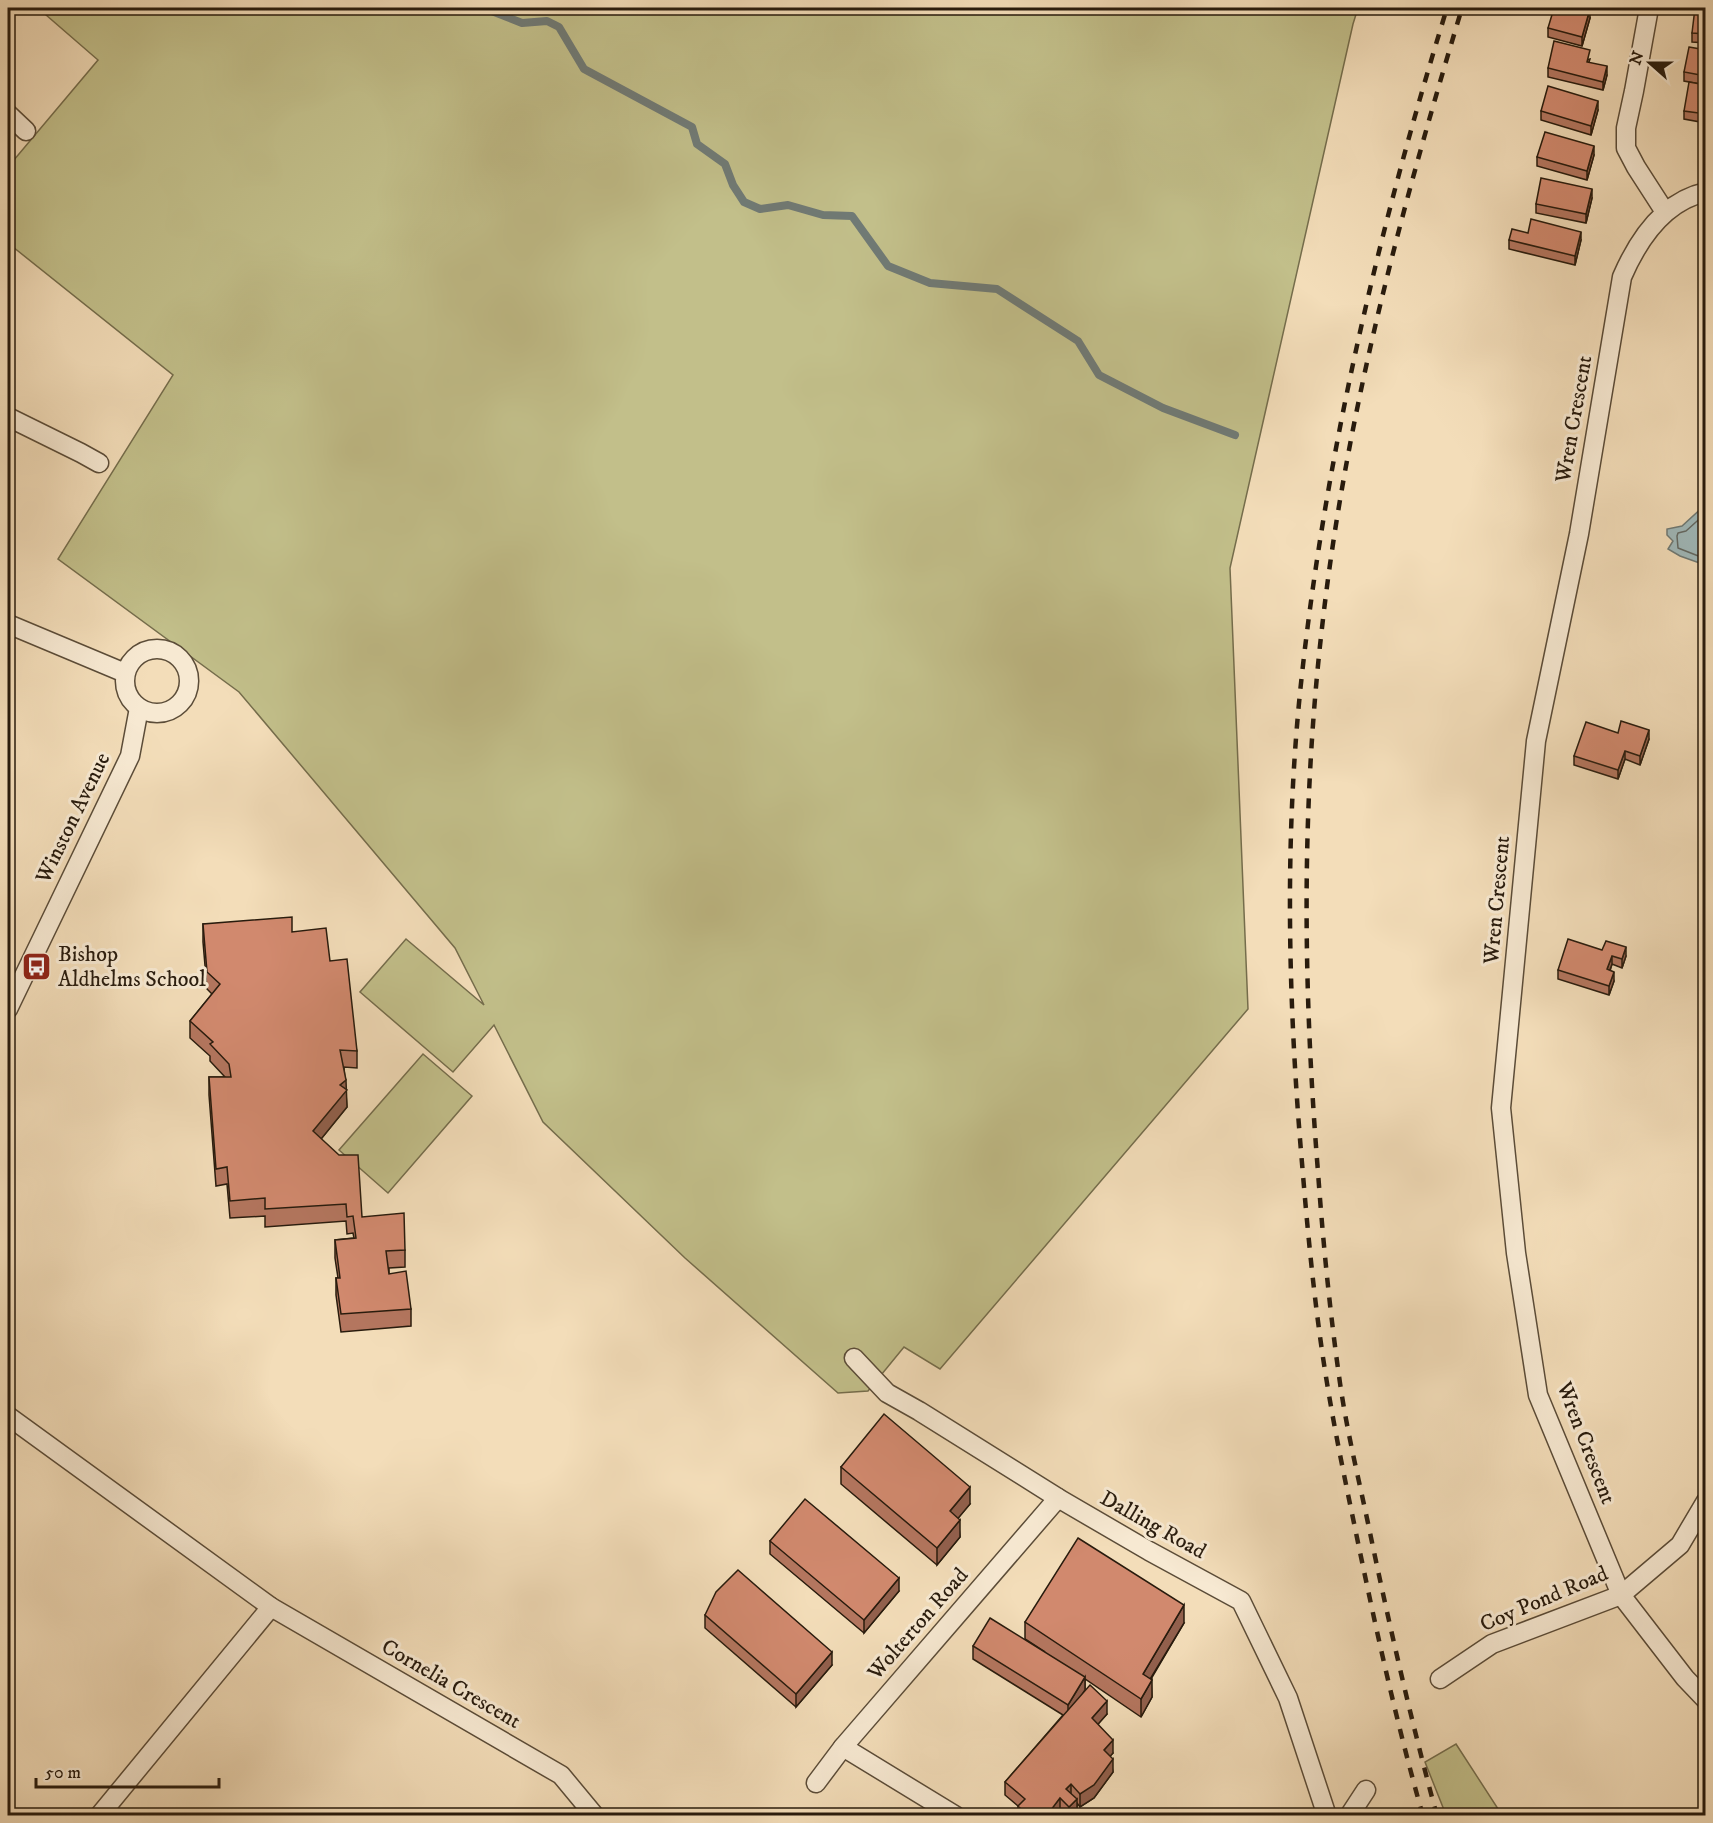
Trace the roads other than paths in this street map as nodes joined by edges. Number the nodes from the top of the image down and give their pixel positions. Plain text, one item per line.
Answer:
1 (1649, 8) edge
2 (8, 114) edge
3 (26, 131) dead end
4 (1706, 192) edge
5 (1665, 212) junction
6 (8, 417) edge
7 (99, 463) dead end
8 (8, 624) edge
9 (125, 673) junction
10 (139, 708) junction
11 (8, 1010) edge
12 (854, 1358) dead end
13 (8, 1416) edge
14 (1058, 1498) junction
15 (1706, 1501) edge
16 (1621, 1595) junction
17 (271, 1607) junction
18 (1440, 1679) dead end
19 (1706, 1700) edge
20 (843, 1747) junction
21 (816, 1783) dead end
22 (1366, 1790) dead end
23 (99, 1815) edge
24 (595, 1815) edge
25 (956, 1815) edge
26 (1327, 1815) edge
27 (1349, 1815) edge

1 - 5 street
2 - 3 street
4 - 5 street
5 - 16 street, Wren Crescent
6 - 7 street
8 - 9 street
9 - 10 street
9 - 10 street
10 - 11 street, Winston Avenue
12 - 14 street, Dalling Road
13 - 17 street, Cornelia Crescent
14 - 20 street, Wolterton Road
14 - 26 street, Dalling Road
15 - 16 street, Coy Pond Road
16 - 18 street, Coy Pond Road
16 - 19 street, Wren Crescent
17 - 23 street
17 - 24 street, Cornelia Crescent
20 - 21 street, Wolterton Road
20 - 25 street
22 - 27 street

